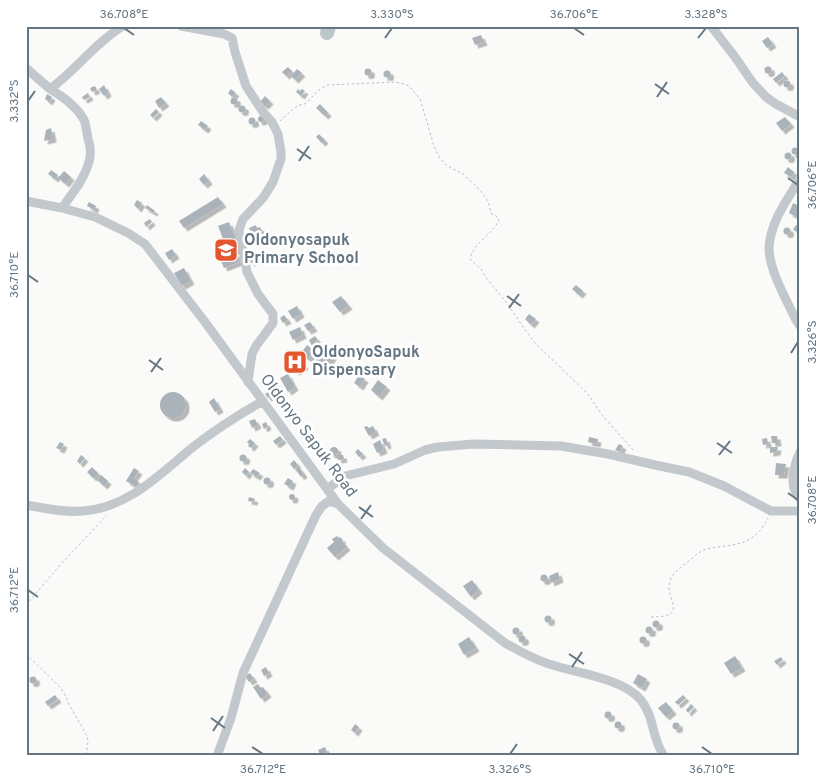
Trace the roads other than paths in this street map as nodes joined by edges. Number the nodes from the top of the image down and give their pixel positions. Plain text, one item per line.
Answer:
1 (122, 26) edge
2 (182, 26) edge
3 (711, 26) edge
4 (26, 68) edge
5 (50, 88) junction
6 (800, 117) edge
7 (800, 181) edge
8 (26, 201) edge
9 (62, 208) junction
10 (800, 326) edge
11 (248, 382) junction
12 (263, 401) junction
13 (800, 452) edge
14 (327, 488) junction
15 (800, 499) edge
16 (338, 504) junction
17 (26, 505) edge
18 (800, 511) edge
19 (217, 756) edge
20 (664, 756) edge

1 - 5 street
2 - 11 street
3 - 6 street
4 - 5 street
5 - 9 street
7 - 10 street
8 - 9 street, Oldonyo Sapuk Road
9 - 11 street, Oldonyo Sapuk Road
11 - 12 street, Oldonyo Sapuk Road
12 - 14 street, Oldonyo Sapuk Road
12 - 17 street
13 - 15 street
14 - 16 street, Oldonyo Sapuk Road
14 - 18 street
16 - 19 street
16 - 20 street, Oldonyo Sapuk Road

